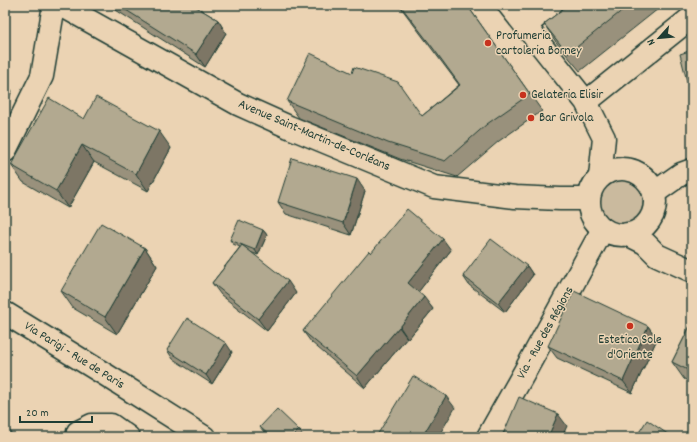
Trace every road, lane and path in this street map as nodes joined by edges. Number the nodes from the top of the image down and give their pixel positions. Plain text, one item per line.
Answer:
1 (54, 5) edge
2 (61, 5) edge
3 (509, 5) edge
4 (551, 5) edge
5 (692, 16) edge
6 (525, 26) junction
7 (586, 102) junction
8 (5, 151) edge
9 (692, 170) edge
10 (600, 177) junction
11 (654, 193) junction
12 (589, 199) junction
13 (603, 229) junction
14 (627, 234) junction
15 (692, 271) edge
16 (5, 313) edge
17 (77, 437) edge
18 (128, 437) edge
19 (204, 437) edge
20 (488, 437) edge

1 - 8 street
2 - 12 street, Avenue Saint-Martin-de-Corléans
3 - 6 street
4 - 6 street
5 - 7 street
6 - 7 street
7 - 10 street
9 - 11 street
10 - 11 street
10 - 12 street
11 - 14 street
12 - 13 street
13 - 14 street
13 - 20 street, Via - Rue des Régions
14 - 15 street
16 - 19 street, Via Parigi - Rue de Paris
17 - 18 street

